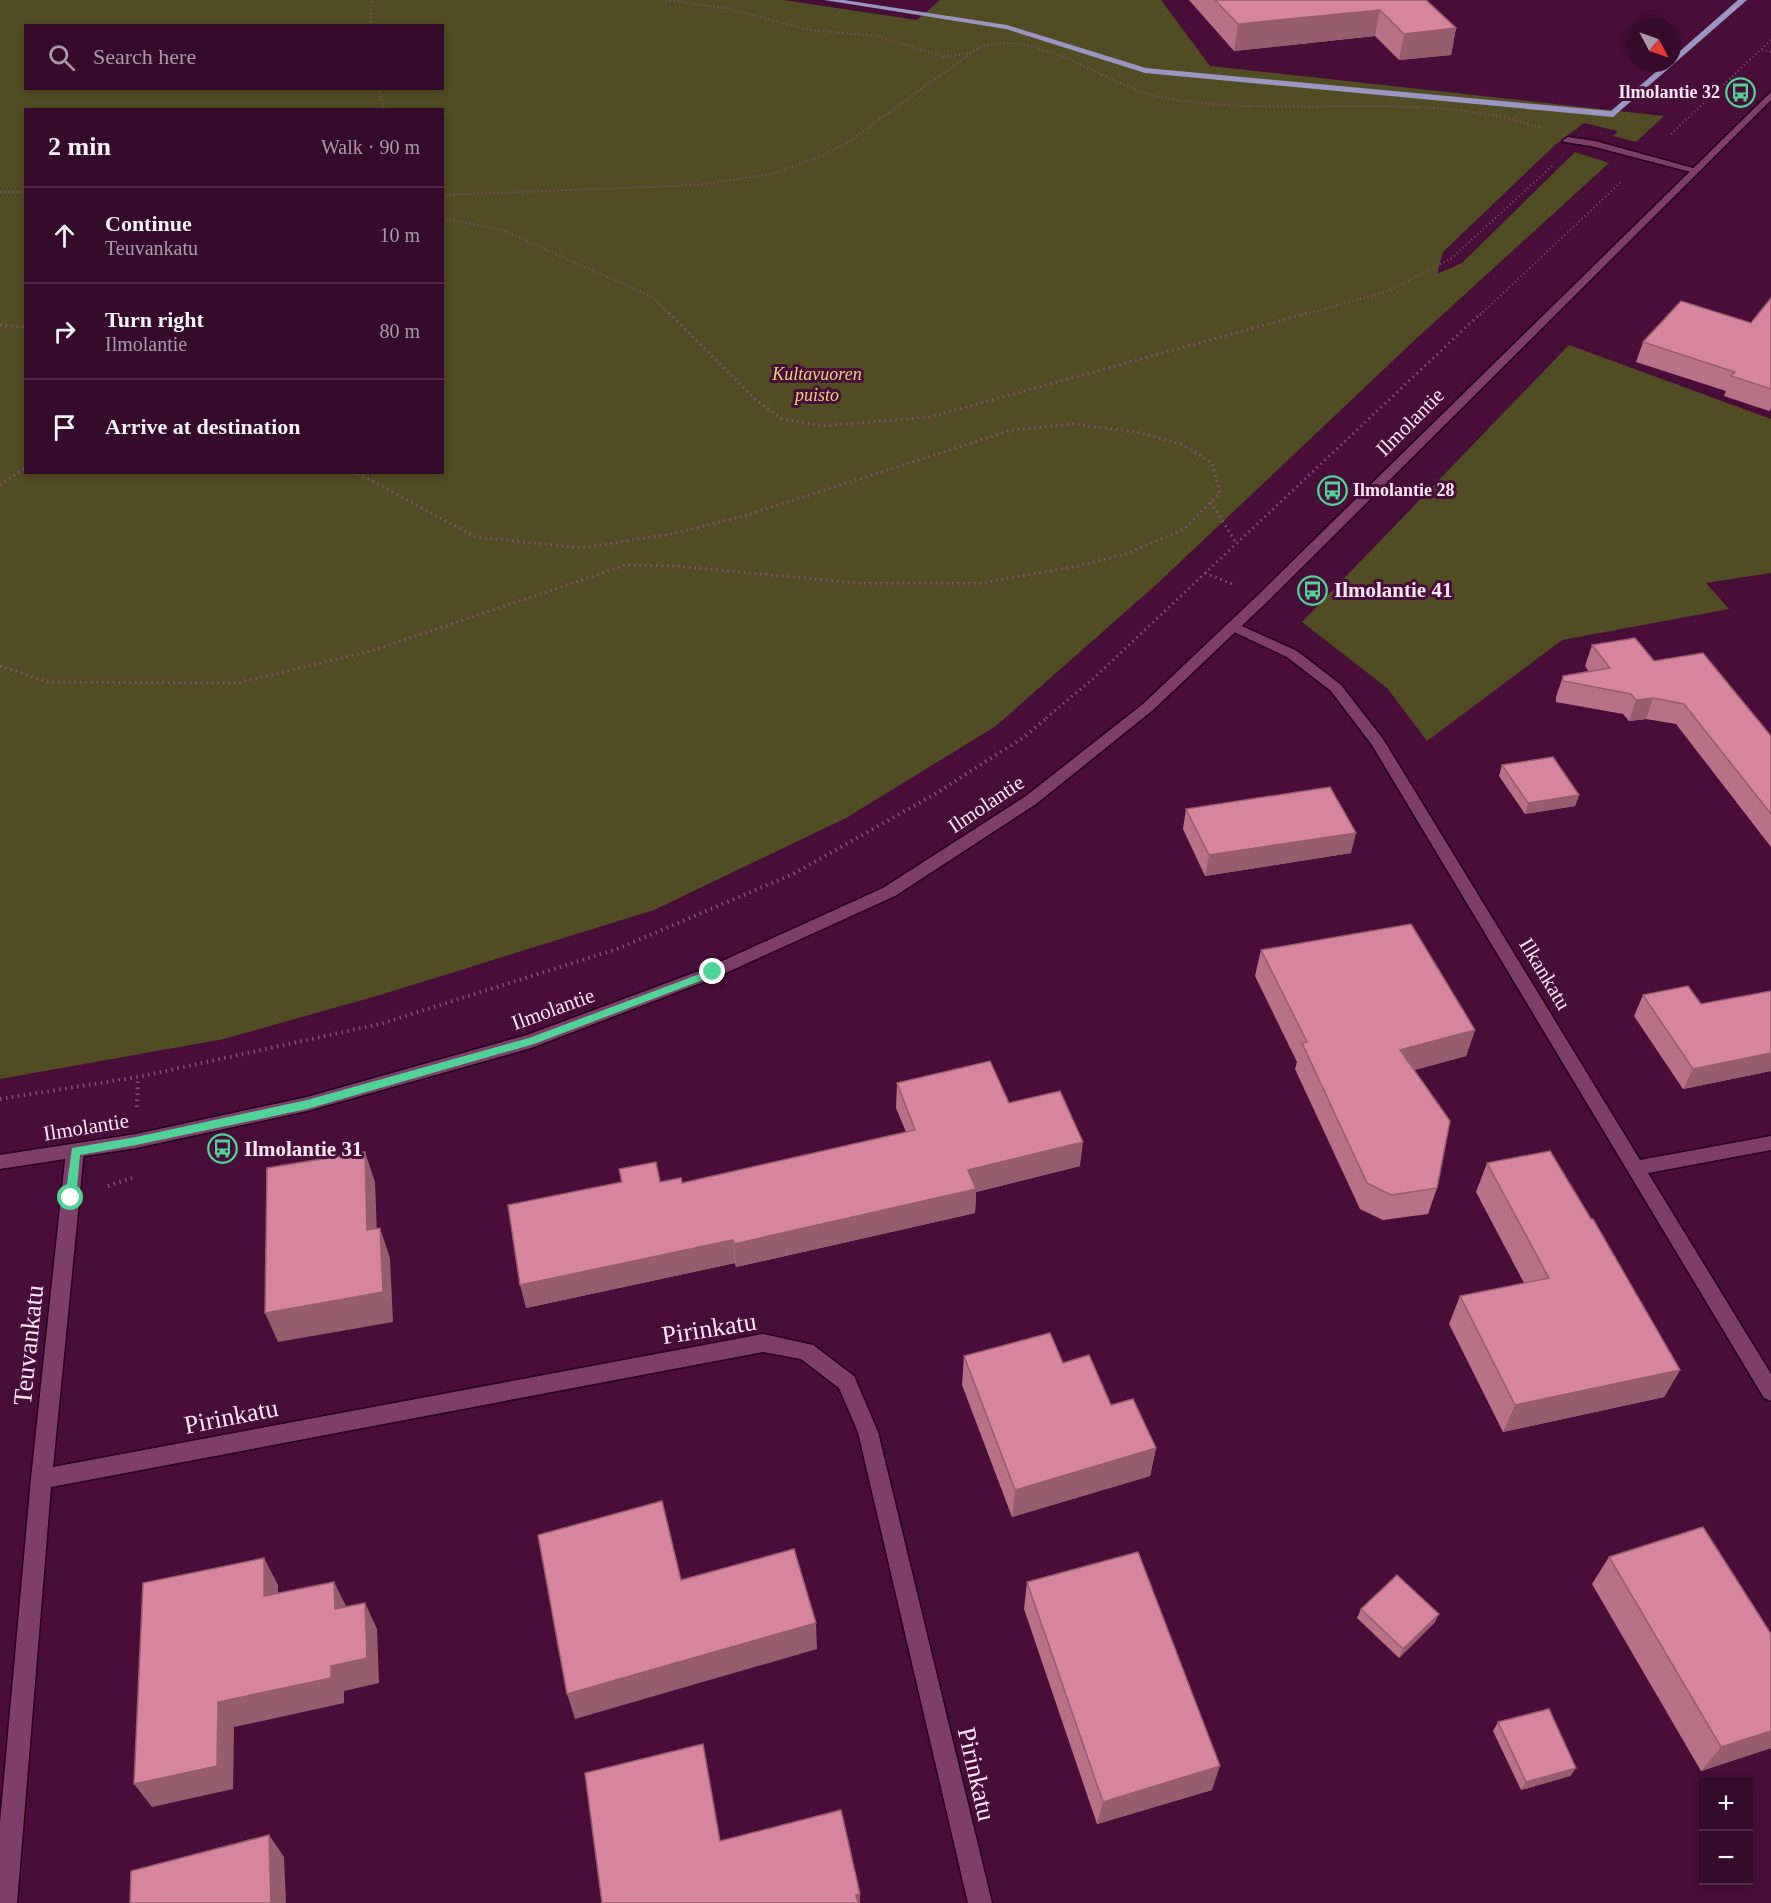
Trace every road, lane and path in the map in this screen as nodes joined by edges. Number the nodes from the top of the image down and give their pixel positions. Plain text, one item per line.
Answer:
1 (372, 0) edge
2 (666, 0) edge
3 (370, 24) edge
4 (1771, 40) edge
5 (1761, 50) junction
6 (974, 52) junction
7 (1771, 52) edge
8 (379, 90) edge
9 (1771, 95) edge
10 (383, 108) edge
11 (1568, 140) junction
12 (1646, 158) junction
13 (1695, 170) junction
14 (0, 192) edge
15 (24, 192) edge
16 (444, 195) edge
17 (444, 218) edge
18 (0, 325) edge
19 (24, 327) edge
20 (24, 468) edge
21 (358, 474) edge
22 (0, 485) edge
23 (1211, 502) junction
24 (1236, 543) junction
25 (1233, 626) junction
26 (0, 666) edge
27 (0, 1099) edge
28 (1771, 1143) edge
29 (75, 1151) junction
30 (0, 1162) edge
31 (1636, 1168) junction
32 (1771, 1392) edge
33 (41, 1479) junction
34 (5, 1903) edge
35 (980, 1903) edge

1 - 3 path
2 - 6 path
4 - 5 path
5 - 7 path
5 - 12 path
6 - 11 path
6 - 16 path
8 - 10 path
9 - 13 street, Ilmolantie
11 - 12 street
11 - 17 path
12 - 13 street
12 - 24 path
13 - 25 street, Ilmolantie
14 - 15 path
18 - 19 path
20 - 22 path
21 - 23 path
23 - 24 path
23 - 26 path
24 - 27 path
25 - 29 street, Ilmolantie
25 - 31 street, Ilkankatu
28 - 31 street
29 - 30 street, Ilmolantie
29 - 33 street, Teuvankatu
31 - 32 street, Ilkankatu
33 - 34 street, Teuvankatu
33 - 35 street, Pirinkatu

